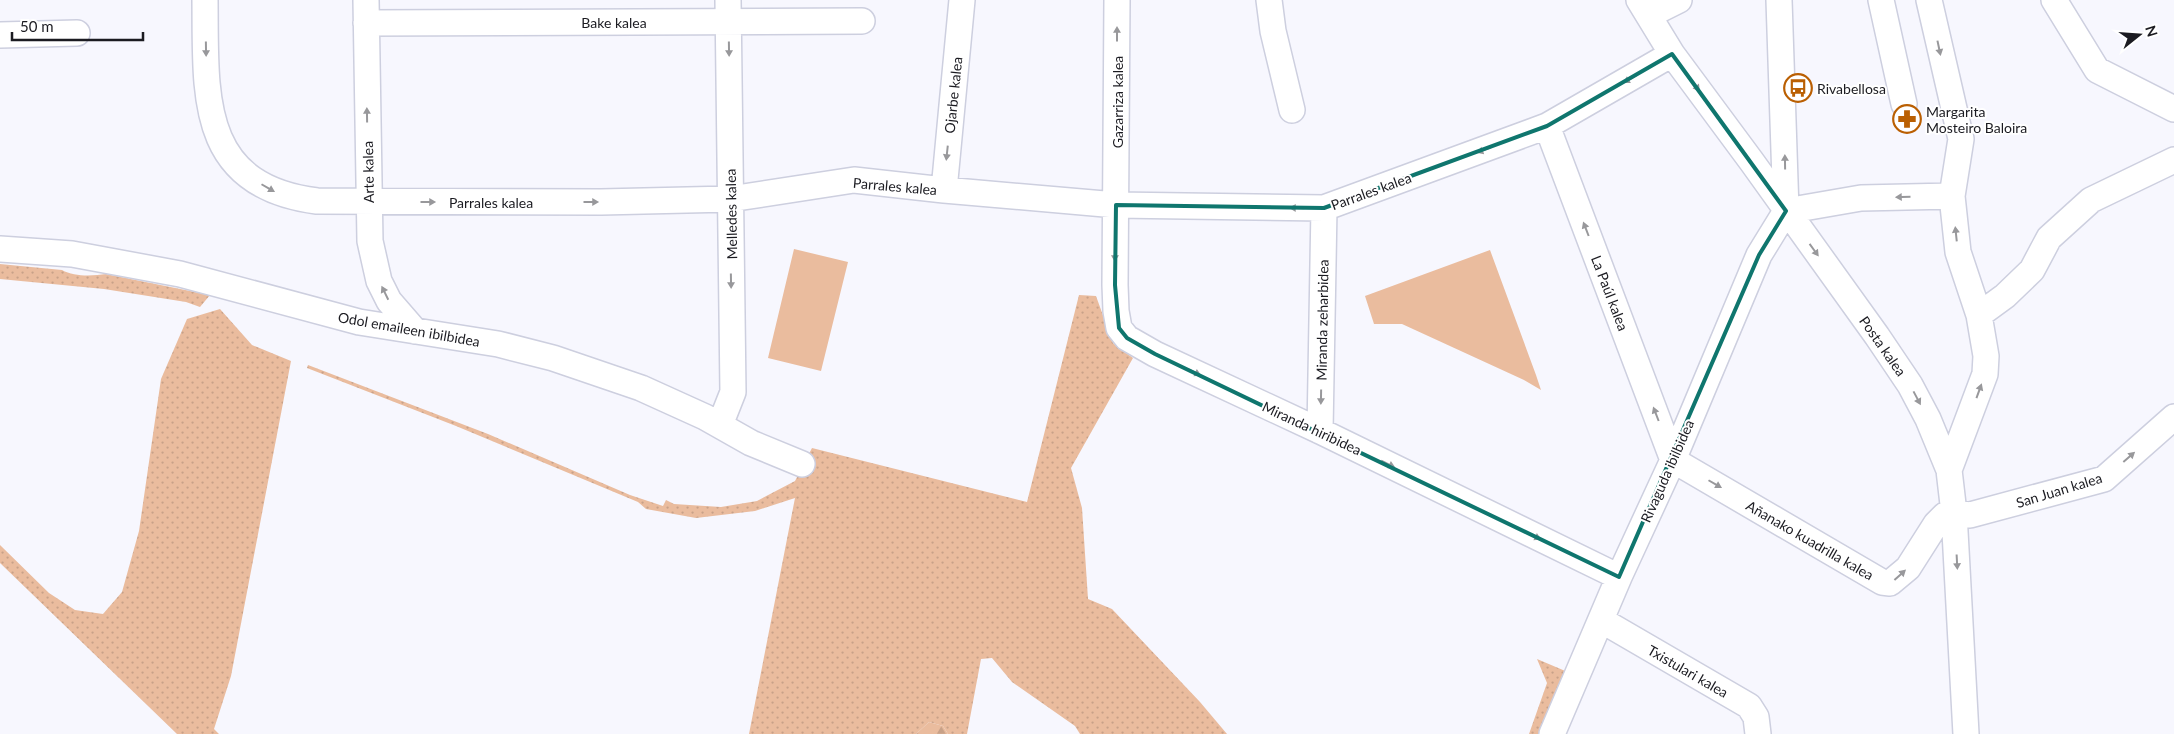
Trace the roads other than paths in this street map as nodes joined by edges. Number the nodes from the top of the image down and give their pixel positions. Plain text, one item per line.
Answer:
1 (205, 0) edge
2 (962, 0) edge
3 (1117, 0) edge
4 (1269, 0) edge
5 (1679, 0) edge
6 (1779, 0) edge
7 (1882, 0) edge
8 (1929, 0) edge
9 (2054, 0) edge
10 (1644, 8) edge
11 (728, 11) edge
12 (366, 12) edge
13 (862, 21) dead end
14 (77, 33) dead end
15 (0, 35) edge
16 (1672, 54) junction
17 (1904, 104) dead end
18 (2174, 109) edge
19 (1292, 110) dead end
20 (1547, 126) junction
21 (2174, 160) edge
22 (944, 190) junction
23 (1952, 196) junction
24 (730, 199) junction
25 (369, 202) junction
26 (1116, 205) junction
27 (1324, 208) junction
28 (1786, 211) junction
29 (0, 249) edge
30 (1978, 315) junction
31 (415, 331) junction
32 (2174, 417) edge
33 (720, 425) junction
34 (1320, 431) junction
35 (1962, 437) junction
36 (1937, 440) junction
37 (1673, 460) junction
38 (802, 464) dead end
39 (1949, 470) junction
40 (1954, 513) junction
41 (1619, 577) junction
42 (1601, 620) junction
43 (1552, 734) edge
44 (1758, 734) edge
45 (1966, 734) edge

1 -> 25 street, Parrales kalea
2 -> 22 street, Ojarbe kalea
26 -> 3 street, Gazarriza kalea
4 - 19 street
5 - 10 street
28 -> 6 street
7 - 17 street
8 -> 23 street
9 - 18 street
10 - 16 street, Posta kalea
11 - 12 street, Bake kalea
11 - 13 street, Bake kalea
11 -> 24 street, Melledes kalea
25 -> 12 street, Arte kalea
14 - 15 street
16 -> 20 street, Parrales kalea
16 -> 28 street, Posta kalea
20 -> 27 street, Parrales kalea
37 -> 20 street, La Paúl kalea
21 - 30 street
22 - 24 street, Parrales kalea
22 - 26 street, Parrales kalea
23 -> 28 street
30 -> 23 street
25 -> 24 street, Parrales kalea
24 -> 33 street, Melledes kalea
31 -> 25 street, Arte kalea
27 -> 26 street, Parrales kalea
26 -> 34 street, Miranda hiribidea
27 -> 34 street, Miranda zeharbidea
28 -> 36 street, Posta kalea
28 - 37 street, Rivaguda ibilbidea
29 - 31 street, Odol emaileen ibilbidea
35 -> 30 street
31 - 33 street, Odol emaileen ibilbidea
40 -> 32 street, San Juan kalea
33 - 38 street, Odol emaileen ibilbidea
34 -> 41 street, Miranda hiribidea
35 - 36 street
35 - 39 street
36 - 39 street, Posta kalea
37 -> 40 street, Añanako kuadrilla kalea
37 - 41 street, Rivaguda ibilbidea
39 - 40 street, Posta kalea
40 -> 45 street, Posta kalea
41 - 42 street, Rivaguda ibilbidea
42 - 43 street, Rivaguda ibilbidea
42 - 44 street, Txistulari kalea

